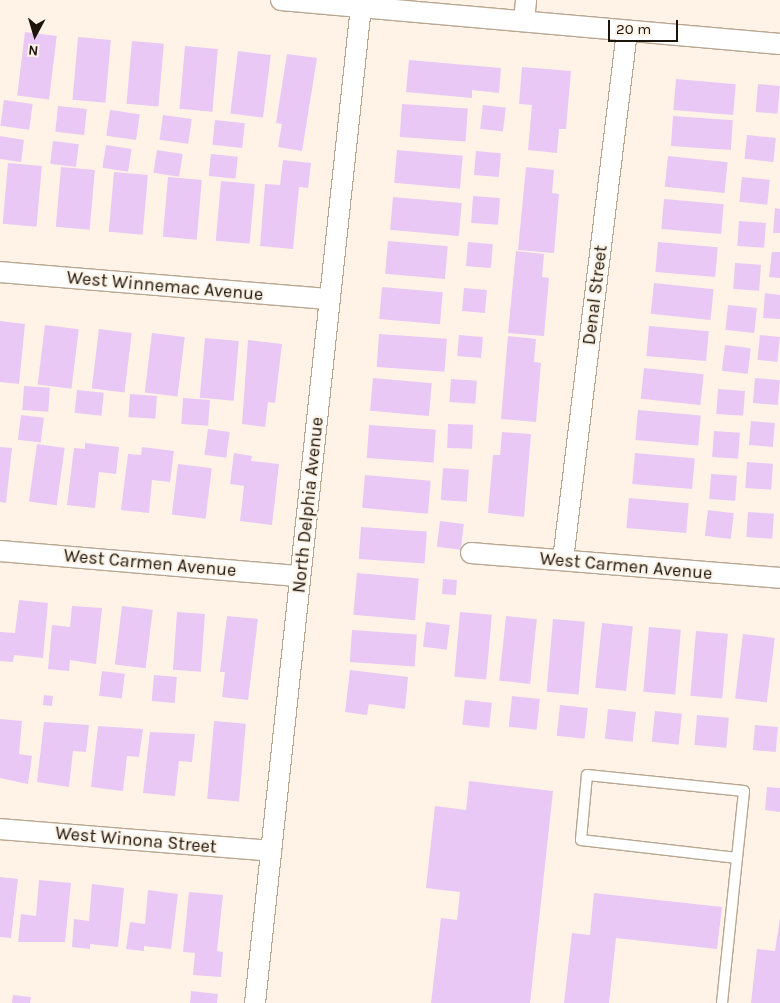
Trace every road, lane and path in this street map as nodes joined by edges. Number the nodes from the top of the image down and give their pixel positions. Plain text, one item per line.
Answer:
1 (281, 0) edge
2 (361, 6) junction
3 (525, 10) edge
4 (626, 30) junction
5 (780, 44) edge
6 (0, 272) edge
7 (330, 299) junction
8 (0, 551) edge
9 (471, 553) dead end
10 (563, 560) junction
11 (300, 576) junction
12 (780, 578) edge
13 (0, 829) edge
14 (271, 851) junction
15 (737, 858) junction
16 (255, 1003) edge
17 (722, 1003) edge

1 - 2 street
2 - 3 street
2 - 7 street, North Delphia Avenue
3 - 4 street
4 - 5 street
4 - 10 street, Denal Street
6 - 7 street, West Winnemac Avenue
7 - 11 street, North Delphia Avenue
8 - 11 street, West Carmen Avenue
9 - 10 street, West Carmen Avenue
10 - 12 street, West Carmen Avenue
11 - 14 street, North Delphia Avenue
13 - 14 street, West Winona Street
14 - 16 street, North Delphia Avenue
15 - 15 lane
15 - 17 lane

